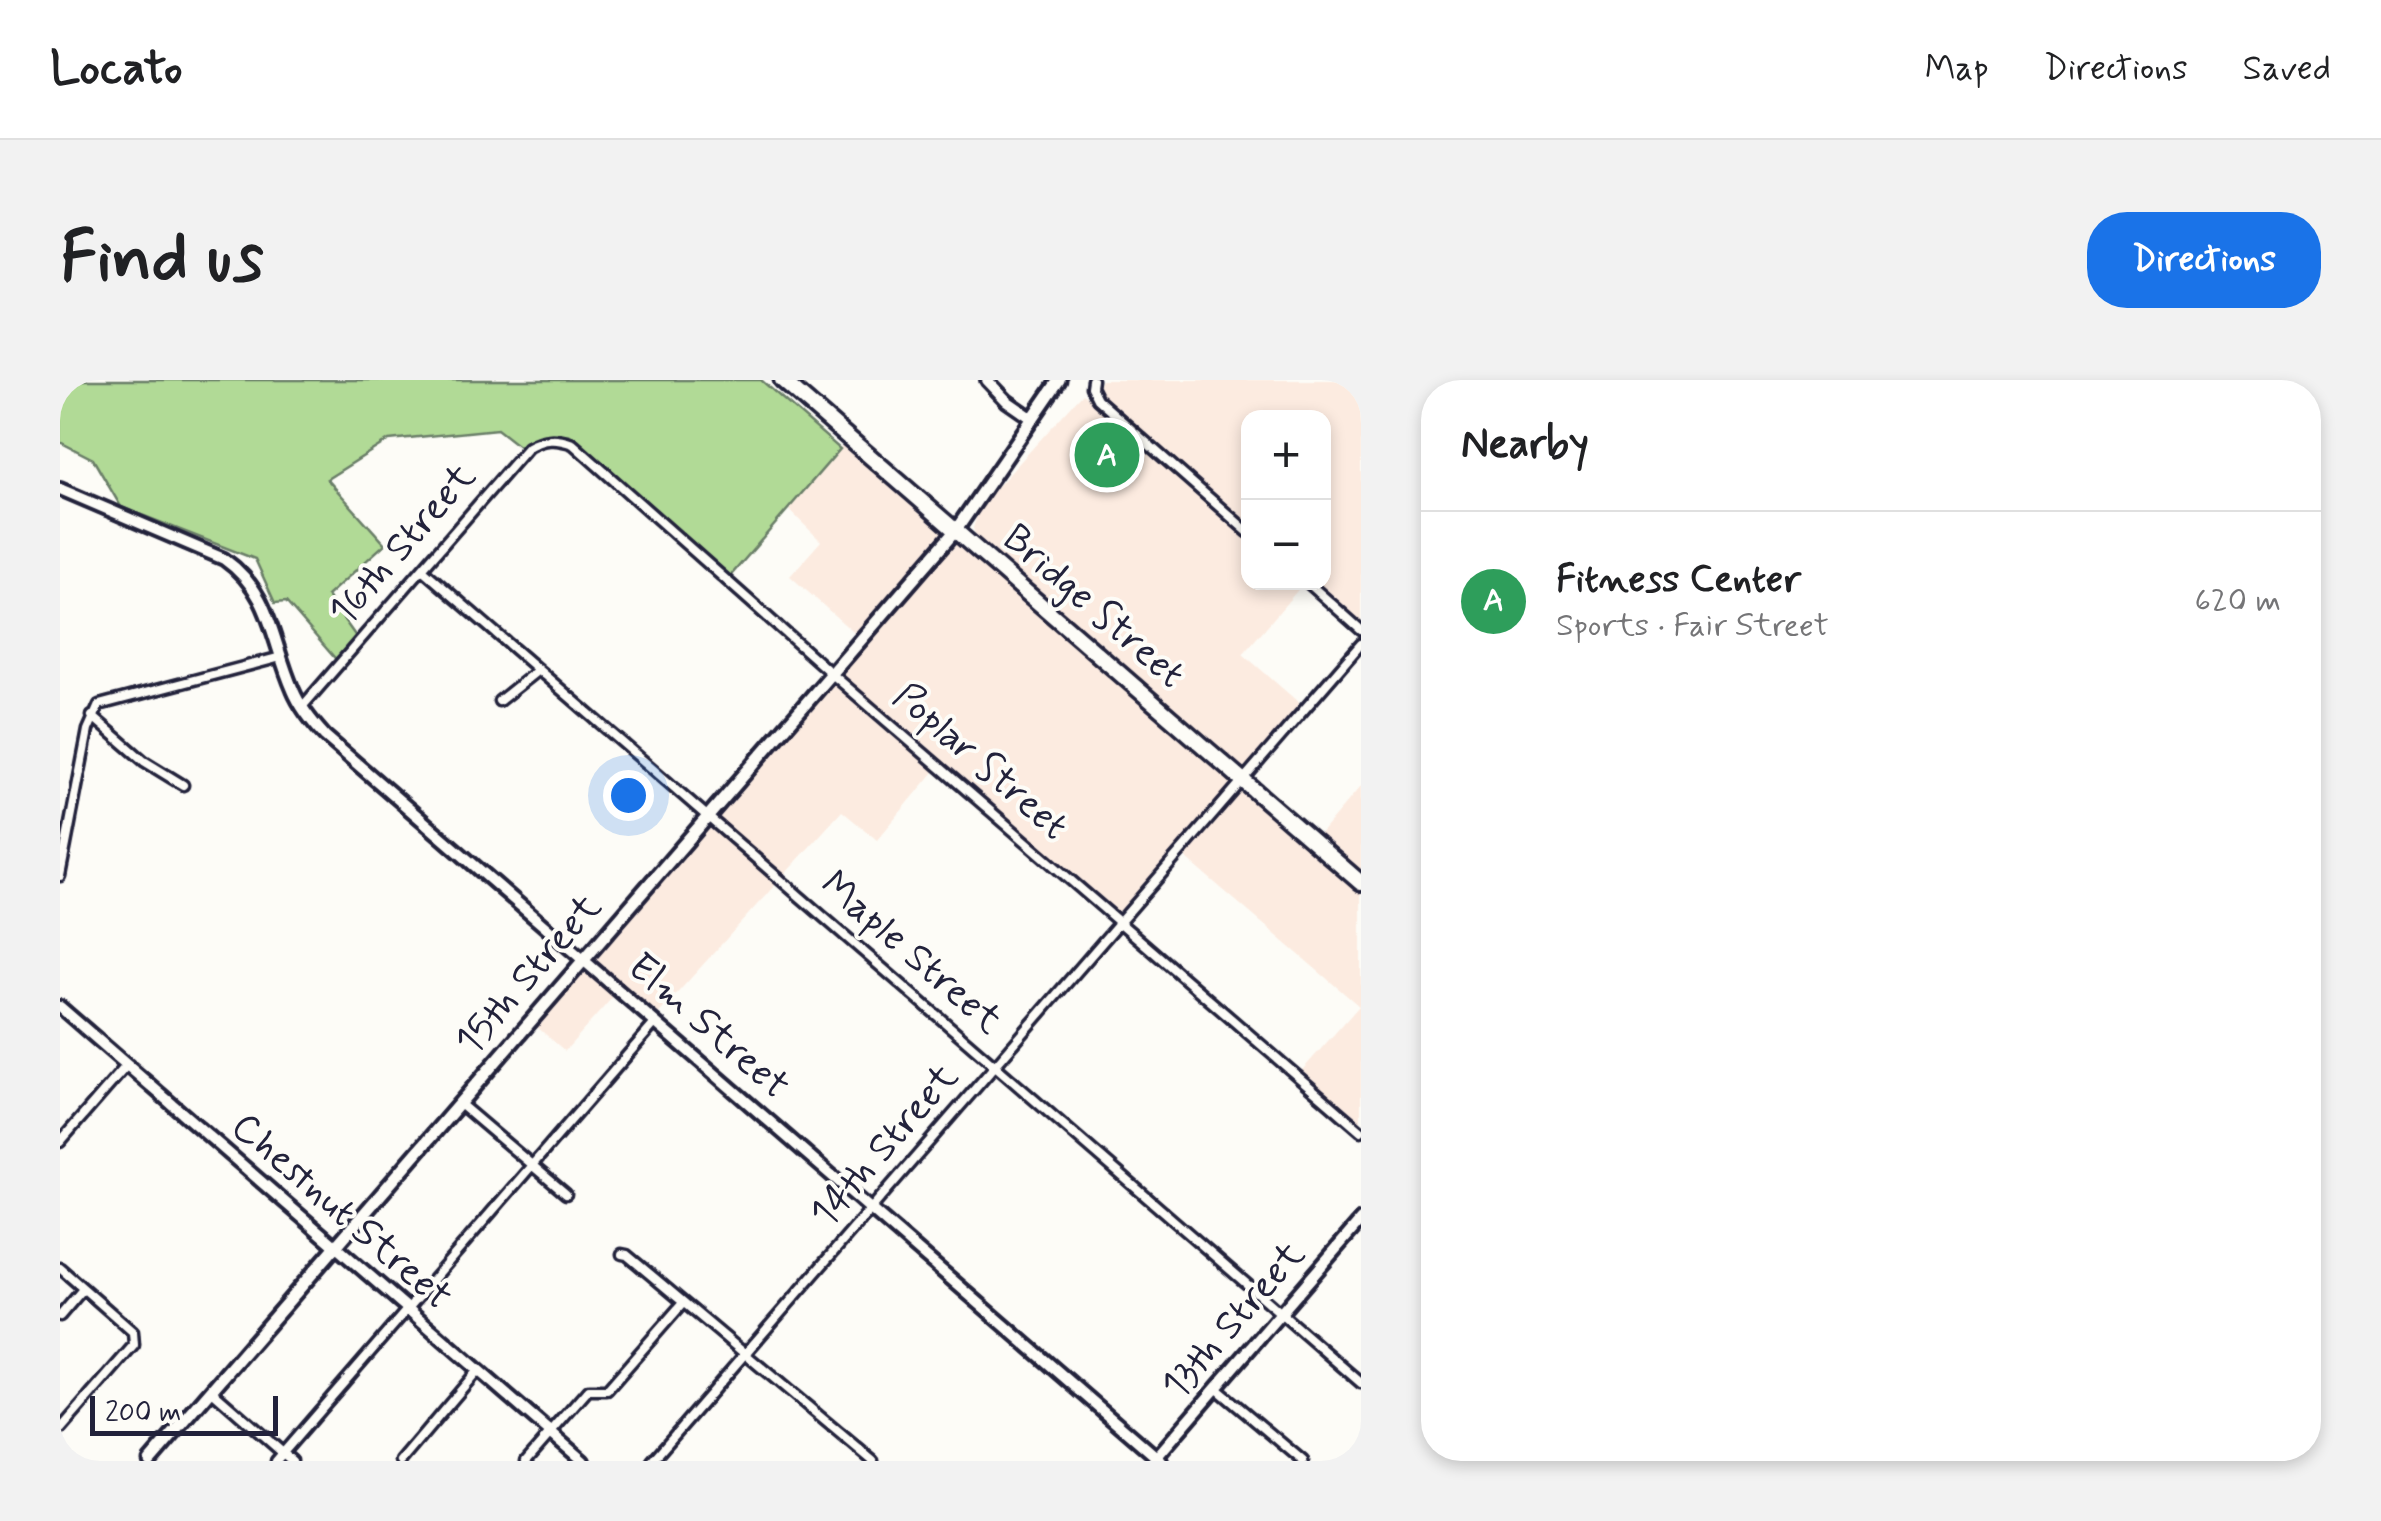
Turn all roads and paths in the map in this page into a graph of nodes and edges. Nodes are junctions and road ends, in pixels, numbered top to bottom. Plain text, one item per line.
1 (782, 380) edge
2 (987, 380) edge
3 (1059, 380) edge
4 (1091, 384) edge
5 (1033, 420) junction
6 (560, 439) joint
7 (60, 488) edge
8 (1241, 526) edge
9 (956, 530) junction
10 (422, 569) junction
11 (1316, 590) edge
12 (1361, 630) edge
13 (1361, 644) edge
14 (281, 657) junction
15 (538, 670) junction
16 (832, 674) junction
17 (499, 701) dead end
18 (302, 707) junction
19 (92, 716) junction
20 (1242, 780) junction
21 (182, 785) dead end
22 (708, 817) junction
23 (60, 876) edge
24 (1361, 884) edge
25 (1119, 922) junction
26 (584, 960) junction
27 (60, 1007) edge
28 (656, 1022) junction
29 (127, 1064) junction
30 (994, 1066) junction
31 (460, 1104) junction
32 (1361, 1131) edge
33 (60, 1142) edge
34 (532, 1165) junction
35 (566, 1194) dead end
36 (870, 1208) junction
37 (1361, 1220) edge
38 (336, 1246) junction
39 (622, 1254) dead end
40 (60, 1268) edge
41 (84, 1289) junction
42 (683, 1302) junction
43 (407, 1310) junction
44 (1281, 1313) junction
45 (60, 1316) edge
46 (746, 1353) junction
47 (478, 1370) junction
48 (1361, 1383) edge
49 (1216, 1388) junction
50 (211, 1390) junction
51 (60, 1430) edge
52 (550, 1433) junction
53 (283, 1453) junction
54 (1157, 1460) edge
55 (150, 1461) edge
56 (276, 1461) edge
57 (292, 1461) edge
58 (401, 1461) edge
59 (526, 1461) edge
60 (583, 1461) edge
61 (652, 1461) edge
62 (873, 1461) edge
63 (1303, 1461) edge

1 - 9 highway, Bridge Street
2 - 5 main road
3 - 5 main road, 15th Street
4 - 8 street
5 - 9 main road, 15th Street
6 - 10 street, 16th Street
6 - 16 street, Poplar Street
7 - 14 main road, Elm Street
9 - 16 main road, 15th Street
9 - 20 highway, Bridge Street
10 - 15 street, Maple Street
10 - 18 street, 16th Street
11 - 12 street
13 - 20 street, 14th Street
14 - 18 main road, Elm Street
14 - 19 street
15 - 17 street
15 - 22 street, Maple Street
16 - 22 main road, 15th Street
16 - 25 street, Poplar Street
18 - 26 main road, Elm Street
19 - 21 street
19 - 23 street
20 - 24 highway, Bridge Street
20 - 25 street, 14th Street
22 - 26 main road, 15th Street
22 - 30 street, Maple Street
25 - 30 street, 14th Street
25 - 32 street, Poplar Street
26 - 28 main road, Elm Street
26 - 31 main road, 15th Street
27 - 29 main road, Chestnut Street
28 - 34 street
28 - 36 main road, Elm Street
29 - 33 street
29 - 38 main road, Chestnut Street
30 - 36 street, 14th Street
30 - 44 street, Maple Street
31 - 34 street
31 - 38 main road, 15th Street
34 - 35 street
34 - 43 street
36 - 46 street, 14th Street
36 - 54 main road, Elm Street
37 - 44 main road, 13th Street
38 - 43 main road, Chestnut Street
38 - 50 main road, 15th Street
39 - 42 street
40 - 41 street
41 - 45 street
41 - 51 street
42 - 46 street
42 - 52 street
43 - 47 main road, Chestnut Street
43 - 53 street
44 - 48 street, Maple Street
44 - 49 main road, 13th Street
46 - 61 street, 14th Street
46 - 62 street
47 - 52 main road, Chestnut Street
47 - 58 street
49 - 54 main road, 13th Street
49 - 63 street
50 - 53 street
50 - 55 main road, 15th Street
52 - 59 street
52 - 60 main road, Chestnut Street
53 - 56 street
53 - 57 street

